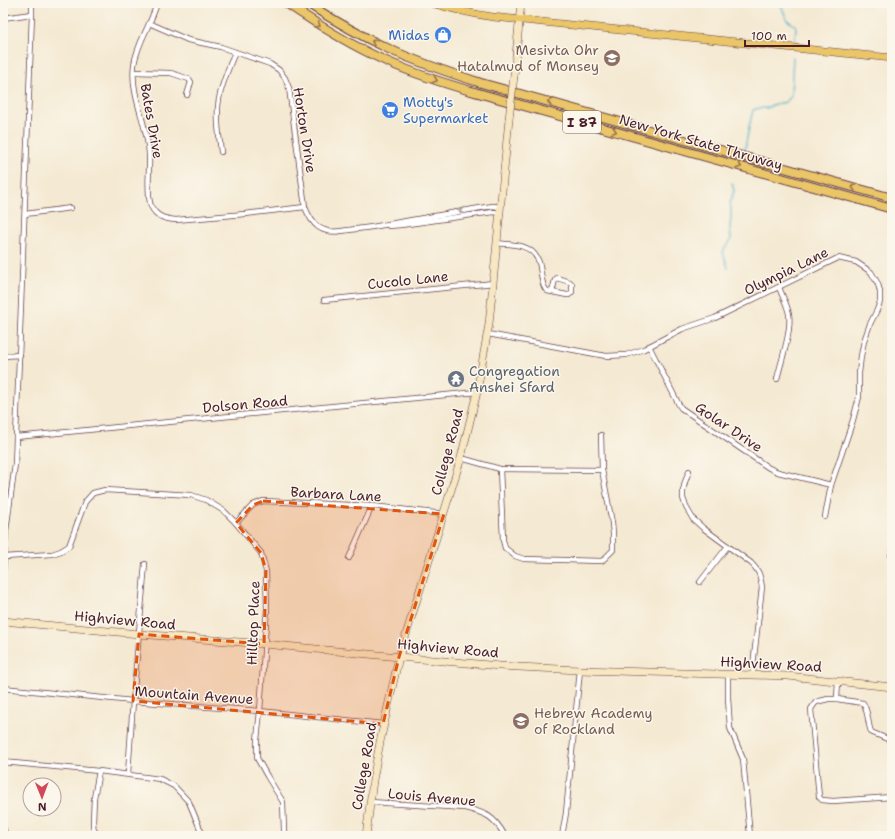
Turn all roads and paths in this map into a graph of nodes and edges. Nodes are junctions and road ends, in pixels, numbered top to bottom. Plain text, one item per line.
1 (32, 3) edge
2 (157, 3) edge
3 (286, 3) edge
4 (307, 3) edge
5 (432, 3) edge
6 (521, 3) edge
7 (32, 14) junction
8 (3, 18) edge
9 (520, 20) junction
10 (149, 23) junction
11 (235, 52) junction
12 (892, 58) edge
13 (134, 72) junction
14 (187, 95) dead end
15 (221, 152) dead end
16 (892, 198) edge
17 (305, 207) junction
18 (72, 208) dead end
19 (892, 209) edge
20 (500, 210) junction
21 (25, 214) junction
22 (497, 243) junction
23 (494, 283) junction
24 (779, 287) junction
25 (552, 292) junction
26 (324, 300) dead end
27 (488, 334) junction
28 (649, 346) junction
29 (20, 355) junction
30 (3, 356) edge
31 (777, 379) dead end
32 (477, 392) junction
33 (601, 435) dead end
34 (16, 437) junction
35 (461, 458) junction
36 (500, 468) junction
37 (602, 470) junction
38 (689, 471) dead end
39 (831, 485) junction
40 (372, 506) junction
41 (444, 514) junction
42 (825, 518) dead end
43 (236, 523) junction
44 (4, 531) edge
45 (728, 546) junction
46 (892, 552) edge
47 (892, 556) edge
48 (4, 557) junction
49 (349, 558) dead end
50 (145, 564) dead end
51 (3, 570) edge
52 (700, 582) dead end
53 (3, 621) edge
54 (139, 634) junction
55 (264, 644) junction
56 (399, 657) junction
57 (580, 670) junction
58 (728, 674) junction
59 (753, 675) junction
60 (838, 681) junction
61 (892, 687) edge
62 (3, 688) edge
63 (837, 699) junction
64 (133, 701) junction
65 (260, 711) junction
66 (383, 724) junction
67 (892, 741) edge
68 (3, 762) edge
69 (99, 771) junction
70 (128, 774) junction
71 (892, 797) edge
72 (370, 802) junction
73 (3, 827) edge
74 (94, 830) junction
75 (6, 836) edge
76 (94, 836) edge
77 (100, 836) edge
78 (204, 836) edge
79 (286, 836) edge
80 (366, 836) edge
81 (505, 836) edge
82 (562, 836) edge
83 (750, 836) edge

1 - 7 street
2 - 10 street, Bates Drive
3 -> 19 highway, New York State Thruway / I 87
16 -> 4 highway, New York State Thruway / I 87
5 - 9 main road
6 - 9 street, College Road
7 - 8 street
7 - 21 street
9 - 12 main road
9 - 20 street, College Road, bridge
10 - 11 street, Horton Drive
10 - 13 street, Bates Drive
11 - 15 street
11 - 17 street, Horton Drive
13 - 14 street
13 - 17 street, Bates Drive
17 - 20 street, Horton Drive
18 - 21 street
20 - 22 street, College Road
21 - 29 street
22 - 23 street, College Road
22 - 25 street
23 - 26 street, Cucolo Lane
23 - 27 street, College Road
24 - 28 street, Olympia Lane
24 - 31 street
24 - 39 street, Olympia Lane
25 - 25 street
27 - 28 street, Olympia Lane
27 - 32 street, College Road
28 - 39 street, Golar Drive
29 - 30 street
29 - 34 street
32 - 34 street, Dolson Road
32 - 35 street, College Road
33 - 37 street
34 - 44 street
35 - 36 street
35 - 41 street, College Road
36 - 37 street
36 - 37 street
38 - 45 street
39 - 42 street, Olympia Lane
40 - 41 street, Barbara Lane
40 - 43 street, Barbara Lane
40 - 49 street
41 - 56 street, College Road
43 - 48 street, Hilltop Place
43 - 55 street, Hilltop Place
44 - 48 street
45 - 52 street
45 - 59 street
46 - 47 street
48 - 51 street
50 - 54 street
53 - 54 street, Highview Road
54 - 55 street, Highview Road
54 - 64 street
55 - 56 street, Highview Road
55 - 65 street, Hilltop Place
56 - 57 street, Highview Road
56 - 66 street, College Road
57 - 58 street, Highview Road
57 - 82 street
58 - 59 street, Highview Road
58 - 83 street
59 - 60 street, Highview Road
60 - 61 street, Highview Road
60 - 63 street
62 - 64 street, Mountain Avenue
63 - 67 street
63 - 71 street
64 - 65 street, Mountain Avenue
64 - 70 street
65 - 66 street, Mountain Avenue
65 - 79 street, Hilltop Place
66 - 72 street, College Road
68 - 69 street
69 - 70 street
69 - 74 street
70 - 78 street
72 - 80 street, College Road
72 - 81 street, Louis Avenue
73 - 75 street
74 - 76 street
74 - 77 street

